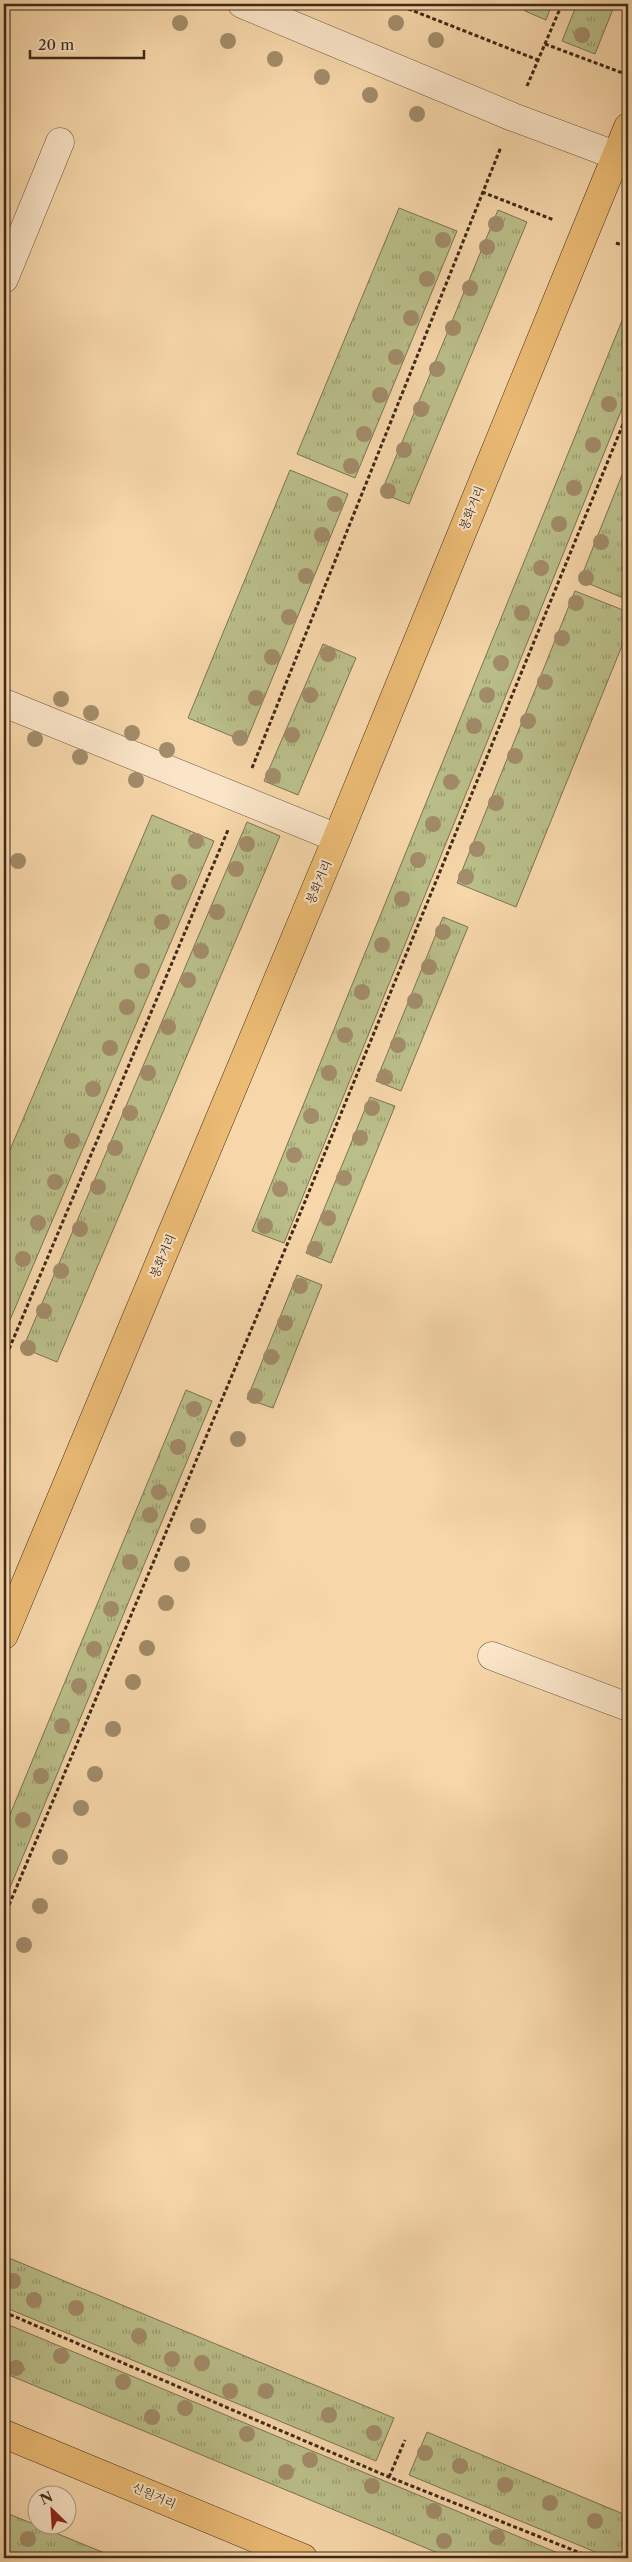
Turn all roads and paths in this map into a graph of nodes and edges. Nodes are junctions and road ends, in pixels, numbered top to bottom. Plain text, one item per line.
1 (242, 4) edge
2 (396, 4) edge
3 (562, 4) edge
4 (545, 44) junction
5 (538, 60) junction
6 (628, 75) edge
7 (514, 118) junction
8 (628, 127) edge
9 (60, 142) dead end
10 (622, 158) edge
11 (4, 279) edge
12 (628, 412) edge
13 (4, 703) edge
14 (240, 798) junction
15 (337, 838) junction
16 (4, 1361) edge
17 (4, 1636) edge
18 (492, 1656) dead end
19 (628, 1707) edge
20 (4, 1917) edge
21 (4, 2312) edge
22 (4, 2434) edge
23 (405, 2440) dead end
24 (389, 2477) junction
25 (303, 2558) edge
26 (593, 2558) edge

1 - 7 street
2 - 5 path
3 - 4 path
4 - 5 path
4 - 6 path
5 - 7 path
7 - 10 street
7 - 14 path
8 - 10 main road, 봉화거리
9 - 11 street
10 - 15 main road, 봉화거리
12 - 20 path
13 - 14 street
14 - 15 street
14 - 16 path
15 - 17 main road, 봉화거리
18 - 19 street
21 - 24 path
22 - 25 main road, 신원거리
23 - 24 path
24 - 26 path

